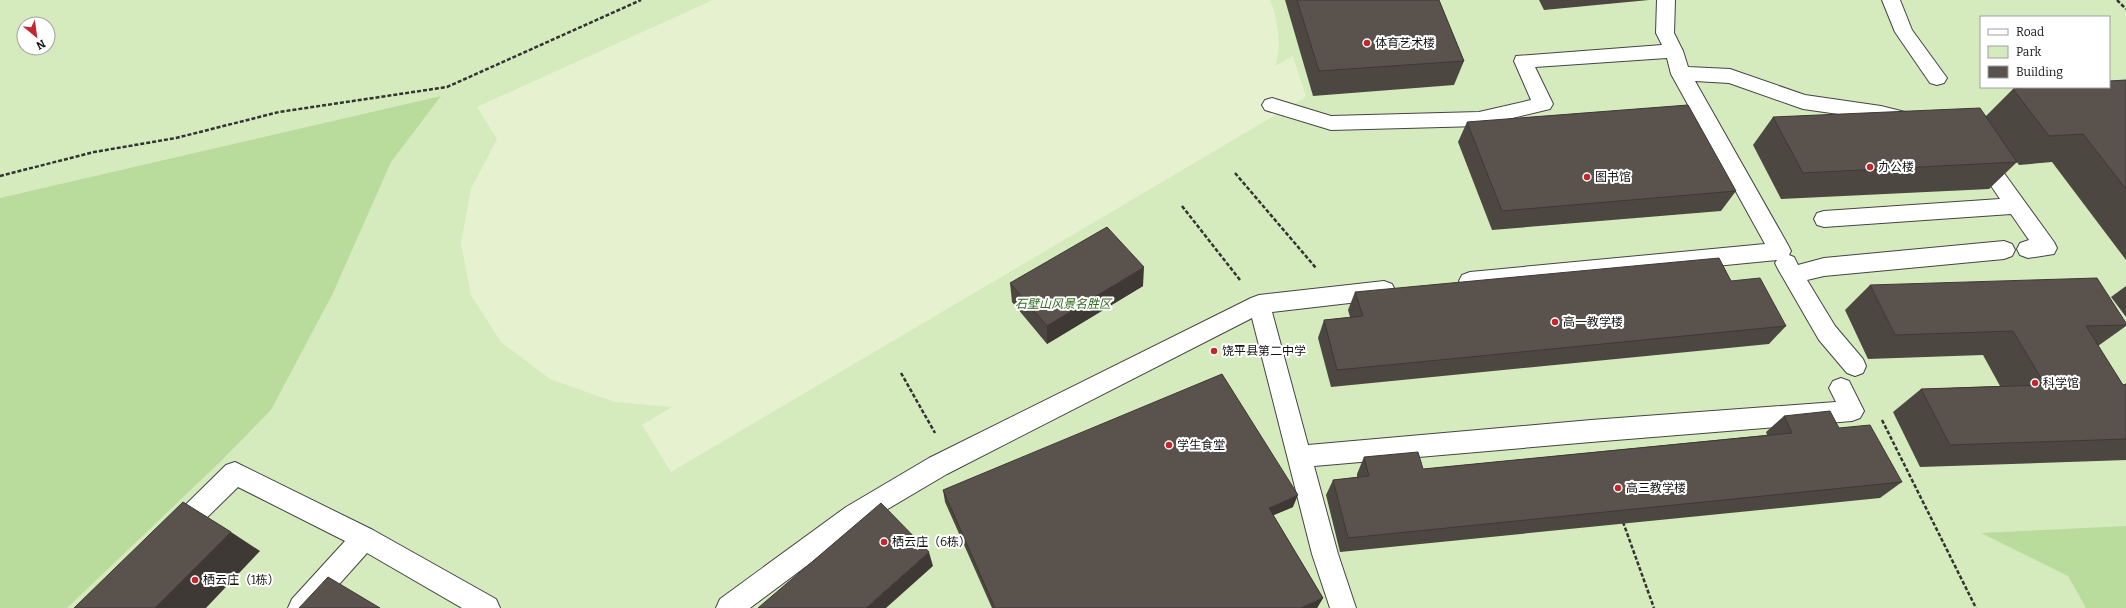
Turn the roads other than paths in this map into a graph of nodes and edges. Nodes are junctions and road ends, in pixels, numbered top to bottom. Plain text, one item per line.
1 (1666, 0) edge
2 (1891, 0) edge
3 (1674, 51) junction
4 (1681, 74) junction
5 (1937, 78) dead end
6 (1272, 105) dead end
7 (1927, 120) edge
8 (1969, 139) edge
9 (2016, 206) junction
10 (1824, 220) dead end
11 (2028, 249) dead end
12 (2004, 250) dead end
13 (1780, 251) junction
14 (1793, 275) junction
15 (1449, 283) edge
16 (1401, 288) edge
17 (1259, 304) junction
18 (1855, 366) dead end
19 (1841, 388) dead end
20 (1299, 457) junction
21 (364, 538) junction
22 (162, 546) edge
23 (301, 608) edge
24 (487, 608) edge
25 (729, 608) edge
26 (1344, 608) edge

1 - 3 lane
2 - 5 lane
3 - 4 lane
3 - 6 lane
4 - 7 lane
4 - 13 lane
8 - 9 lane
9 - 10 lane
9 - 11 lane
12 - 14 lane
13 - 14 lane
13 - 15 lane
14 - 18 lane
16 - 17 lane
17 - 20 lane
17 - 25 lane
19 - 20 lane
20 - 26 lane
21 - 22 lane
21 - 23 lane
21 - 24 lane

